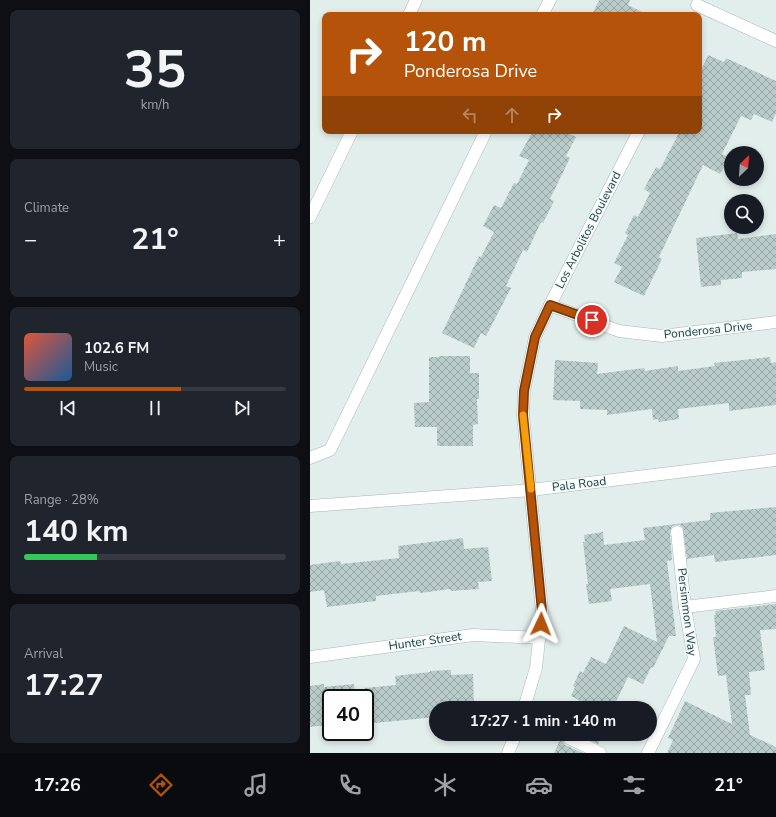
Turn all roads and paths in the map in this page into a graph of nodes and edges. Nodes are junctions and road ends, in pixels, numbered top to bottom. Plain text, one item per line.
1 (416, 0) edge
2 (550, 0) edge
3 (697, 7) edge
4 (410, 12) edge
5 (544, 12) edge
6 (776, 41) edge
7 (351, 134) edge
8 (485, 134) edge
9 (634, 134) edge
10 (310, 217) edge
11 (550, 305) junction
12 (776, 322) edge
13 (310, 458) edge
14 (776, 460) edge
15 (531, 490) junction
16 (310, 506) edge
17 (677, 532) dead end
18 (776, 596) edge
19 (686, 607) junction
20 (540, 638) junction
21 (310, 657) edge
22 (526, 701) edge
23 (513, 741) edge
24 (575, 741) edge
25 (508, 753) edge
26 (600, 753) edge
27 (648, 753) edge

1 - 4 street
2 - 5 street
3 - 6 street
7 - 10 street
8 - 13 street
9 - 11 street, Los Arbolitos Boulevard
11 - 12 street, Ponderosa Drive
11 - 15 street, Los Arbolitos Boulevard
14 - 15 street, Pala Road
15 - 16 street, Pala Road
15 - 20 street, Los Arbolitos Boulevard
17 - 19 street, Persimmon Way
18 - 19 street
19 - 27 street, Persimmon Way
20 - 21 street, Hunter Street
20 - 22 street, Los Arbolitos Boulevard
23 - 25 street
24 - 26 street

